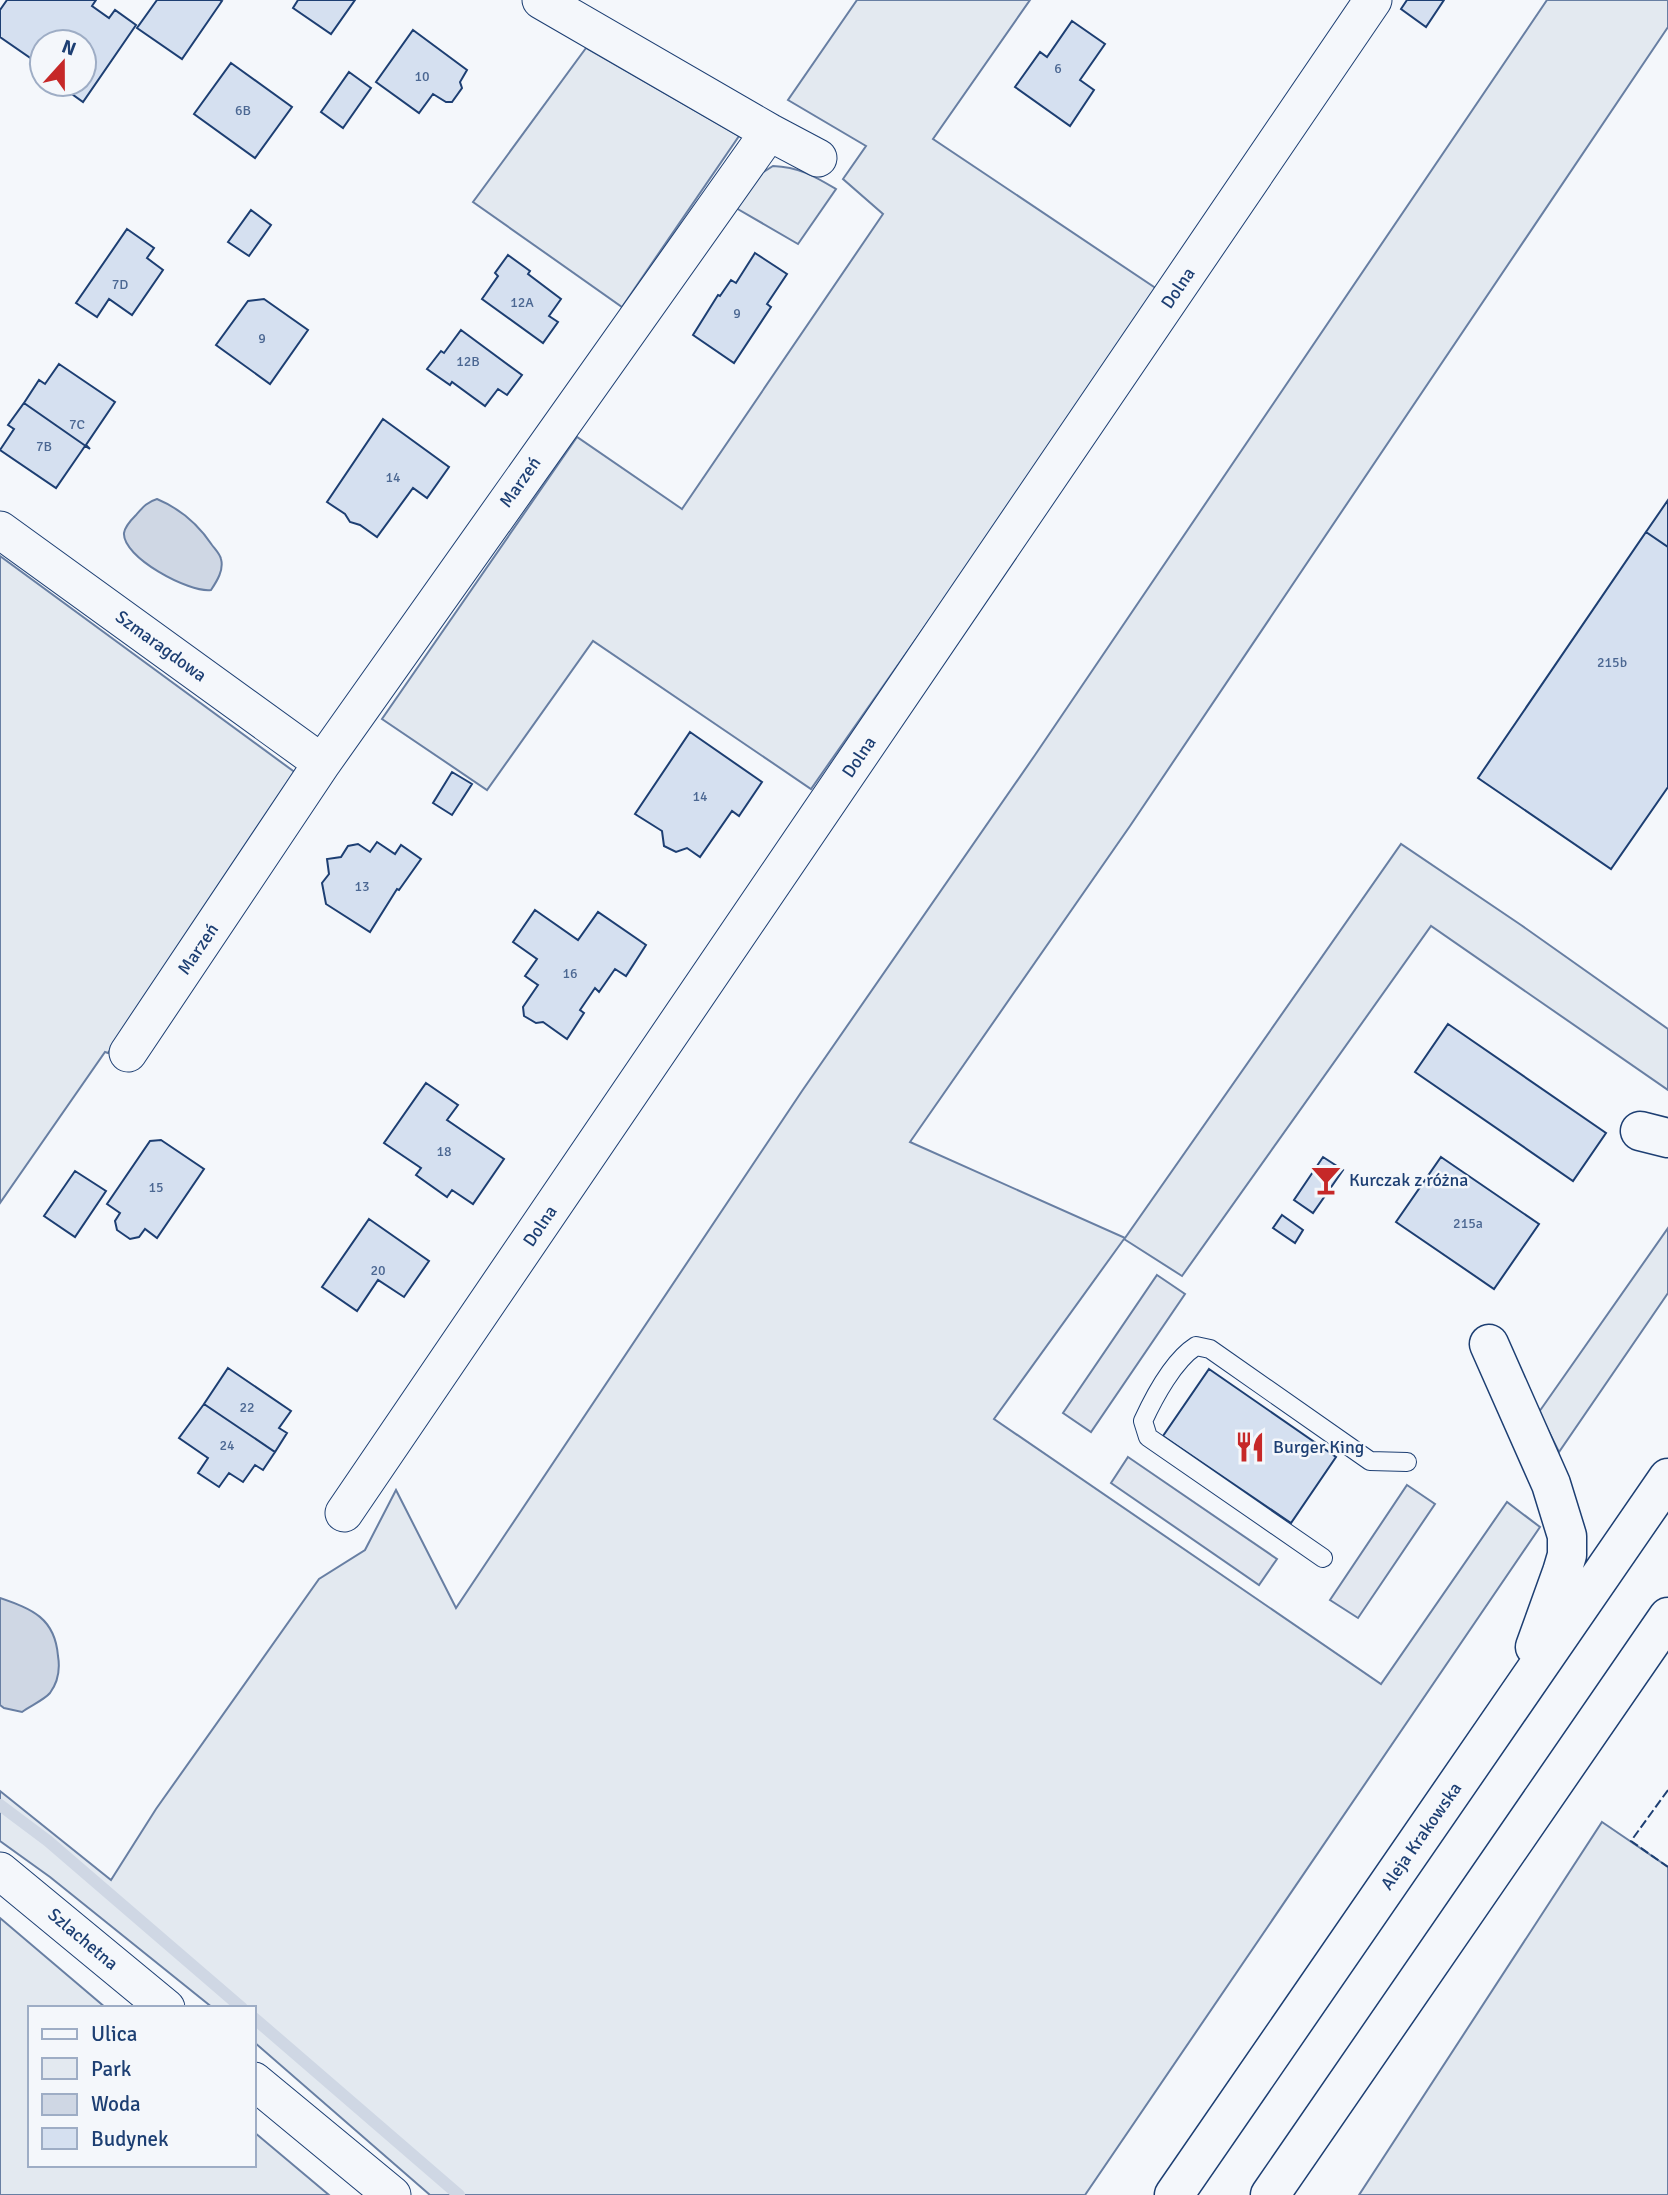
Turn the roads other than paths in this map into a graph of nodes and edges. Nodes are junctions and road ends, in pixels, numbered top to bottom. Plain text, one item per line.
1 (541, 0) edge
2 (1373, 0) edge
3 (768, 132) junction
4 (818, 158) dead end
5 (0, 530) edge
6 (322, 763) junction
7 (128, 1053) dead end
8 (1489, 1344) dead end
9 (1407, 1462) dead end
10 (1668, 1478) edge
11 (344, 1513) dead end
12 (1323, 1558) dead end
13 (1668, 1618) edge
14 (1516, 1698) junction
15 (0, 1871) edge
16 (164, 2006) edge
17 (256, 2083) edge
18 (392, 2195) edge
19 (1174, 2195) edge
20 (1270, 2195) edge

1 - 3 street
2 - 11 street, Dolna
3 - 4 street
3 - 6 street, Marzeń
5 - 6 street, Szmaragdowa
6 - 7 street, Marzeń
8 - 14 main road
9 - 12 lane
10 - 14 main road, Aleja Krakowska
13 - 20 main road
14 - 19 main road, Aleja Krakowska
15 - 16 street, Szlachetna
17 - 18 street

